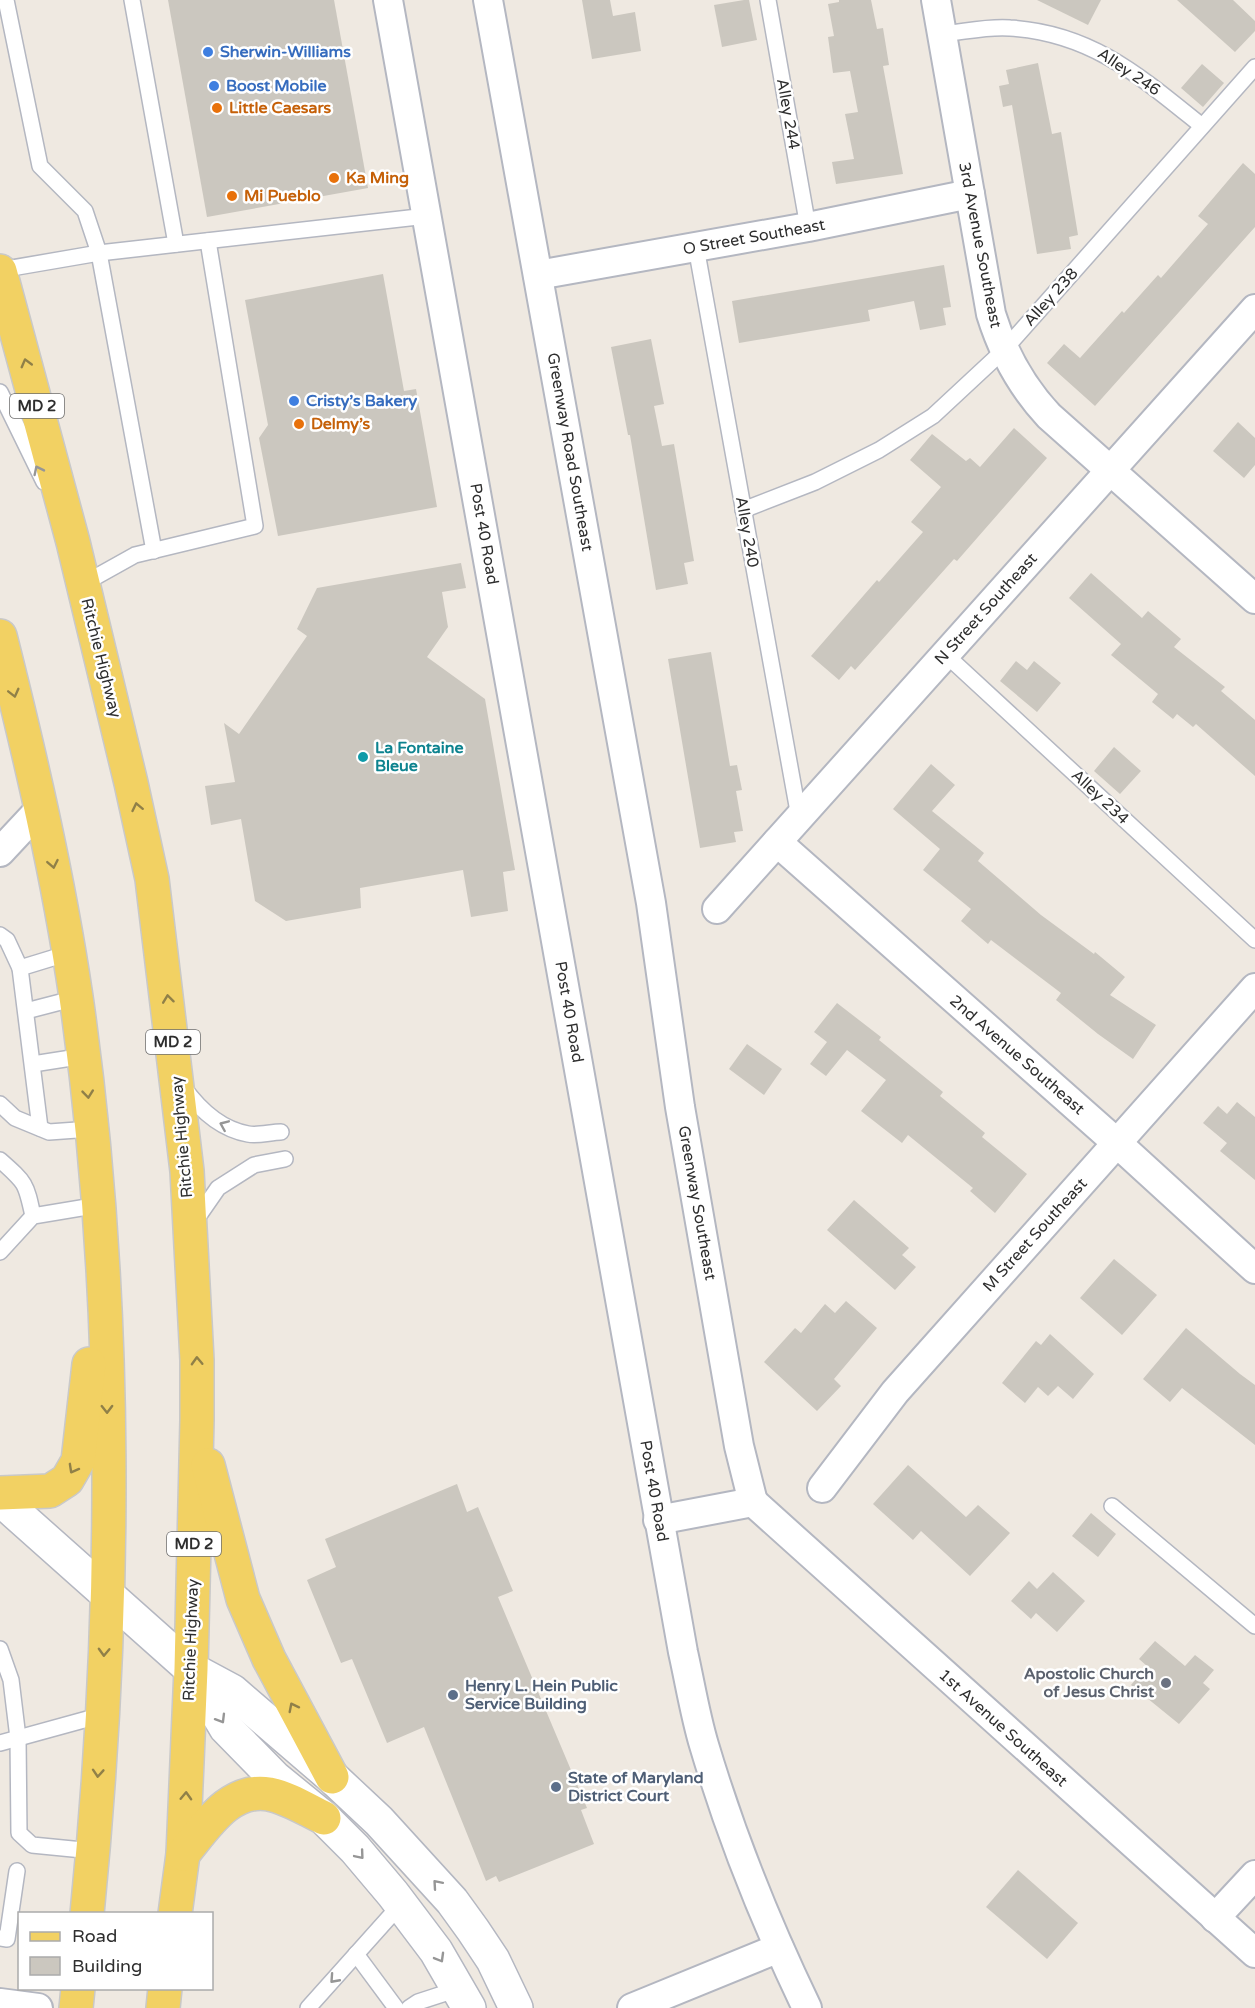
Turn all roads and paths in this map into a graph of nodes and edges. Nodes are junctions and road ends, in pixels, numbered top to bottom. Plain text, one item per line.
1 (6, 0) edge
2 (132, 0) edge
3 (388, 0) edge
4 (488, 0) edge
5 (768, 0) edge
6 (936, 0) edge
7 (942, 34) junction
8 (1255, 67) edge
9 (1202, 126) junction
10 (970, 194) junction
11 (427, 216) junction
12 (808, 228) junction
13 (208, 241) junction
14 (177, 244) junction
15 (696, 247) junction
16 (99, 253) junction
17 (0, 271) edge
18 (538, 275) junction
19 (1255, 309) edge
20 (1004, 350) junction
21 (0, 392) edge
22 (1111, 470) junction
23 (743, 510) junction
24 (73, 542) junction
25 (154, 551) junction
26 (83, 584) junction
27 (1255, 599) edge
28 (0, 636) edge
29 (945, 654) junction
30 (42, 807) junction
31 (800, 817) junction
32 (777, 843) junction
33 (0, 852) edge
34 (651, 903) joint
35 (717, 909) dead end
36 (0, 935) edge
37 (1255, 940) edge
38 (69, 953) junction
39 (20, 968) junction
40 (1255, 988) edge
41 (76, 998) junction
42 (26, 1011) junction
43 (84, 1056) junction
44 (33, 1064) junction
45 (177, 1079) junction
46 (0, 1104) edge
47 (40, 1128) junction
48 (92, 1129) junction
49 (281, 1132) dead end
50 (1117, 1143) junction
51 (285, 1159) dead end
52 (0, 1160) edge
53 (99, 1205) junction
54 (33, 1216) junction
55 (190, 1229) junction
56 (102, 1246) junction
57 (0, 1252) edge
58 (1255, 1269) edge
59 (198, 1420) junction
60 (822, 1488) dead end
61 (0, 1493) edge
62 (0, 1499) edge
63 (753, 1502) junction
64 (1112, 1506) dead end
65 (658, 1520) junction
66 (106, 1594) junction
67 (1255, 1626) edge
68 (0, 1649) edge
69 (191, 1669) junction
70 (102, 1715) junction
71 (18, 1738) junction
72 (0, 1743) edge
73 (332, 1777) junction
74 (324, 1818) junction
75 (93, 1851) junction
76 (183, 1854) junction
77 (17, 1871) dead end
78 (1255, 1875) edge
79 (401, 1904) junction
80 (87, 1912) edge
81 (175, 1912) edge
82 (1215, 1918) junction
83 (0, 1938) edge
84 (779, 1948) junction
85 (1255, 1953) edge
86 (356, 1954) junction
87 (78, 1990) edge
88 (165, 1990) edge
89 (463, 1999) edge
90 (0, 2003) edge
91 (38, 2008) edge
92 (76, 2008) edge
93 (163, 2008) edge
94 (308, 2008) edge
95 (396, 2008) edge
96 (409, 2008) edge
97 (516, 2008) edge
98 (632, 2008) edge
99 (807, 2008) edge

1 - 16 lane
2 - 14 lane
3 - 11 street, Post 40 Road
4 - 18 street, Greenway Road Southeast
5 - 12 lane, Alley 244
6 - 7 street, 3rd Avenue Southeast
7 - 9 lane, Alley 246
7 - 10 street, 3rd Avenue Southeast
8 - 9 lane, Alley 238
9 - 20 lane, Alley 238
10 - 12 street, O Street Southeast
10 - 20 street, 3rd Avenue Southeast
11 - 13 lane
11 - 65 street, Post 40 Road
12 - 15 street, O Street Southeast
13 - 14 lane
13 - 25 lane
14 - 16 lane
15 - 18 street, O Street Southeast
15 - 23 lane, Alley 240
16 - 17 lane
16 - 25 lane
24 -> 17 main road, Ritchie Highway / MD 2
18 - 34 street, Greenway Road Southeast
19 - 22 street, N Street Southeast
20 - 22 street, 3rd Avenue Southeast
20 - 23 lane, Alley 238
24 -> 21 lane
22 - 27 street, 3rd Avenue Southeast
22 - 29 street, N Street Southeast
23 - 31 lane, Alley 240
24 - 26 main road, Ritchie Highway / MD 2
25 - 26 lane
45 -> 26 main road, Ritchie Highway / MD 2
28 -> 30 main road
29 - 31 street, N Street Southeast
29 - 37 lane, Alley 234
30 - 33 street
30 -> 38 main road
31 - 32 street, N Street Southeast
32 - 35 street, N Street Southeast
32 - 50 street, 2nd Avenue Southeast
34 - 63 street, Greenway Southeast
36 - 39 lane
38 - 39 lane
38 - 41 main road
39 - 42 lane
40 - 50 street, M Street Southeast
41 - 42 lane
41 - 43 main road
42 - 44 lane
43 - 44 lane
43 -> 48 main road
44 - 47 lane
49 -> 45 lane
45 - 55 main road, Ritchie Highway / MD 2
46 - 47 lane
47 - 48 lane
48 - 53 main road
50 - 58 street, 2nd Avenue Southeast
50 - 60 street, M Street Southeast
51 - 55 lane
52 - 54 lane
53 - 54 lane
53 - 56 main road
54 - 57 lane
59 -> 55 main road, Ritchie Highway / MD 2
56 -> 61 main road
56 -> 66 main road
59 - 69 main road, Ritchie Highway / MD 2
73 -> 59 main road
62 - 66 main road
63 - 65 street
63 - 82 street, 1st Avenue Southeast
64 - 67 lane
65 - 84 street, Post 40 Road
66 - 69 main road
66 -> 70 main road
68 - 71 lane
69 - 73 main road
69 -> 74 main road
76 -> 69 main road, Ritchie Highway / MD 2
70 - 71 lane
70 -> 75 main road
71 - 72 lane
71 - 75 lane
97 -> 73 main road
74 - 76 main road
74 -> 79 main road
75 - 80 main road
76 - 81 main road, Ritchie Highway / MD 2
77 - 83 lane
78 - 82 street
79 - 86 lane
79 -> 89 main road
82 - 85 street, 1st Avenue Southeast
84 - 98 street
84 - 99 street, Post 40 Road
86 -> 94 lane
86 - 95 lane
87 - 92 main road
88 - 93 main road
89 - 96 lane
90 - 91 street

